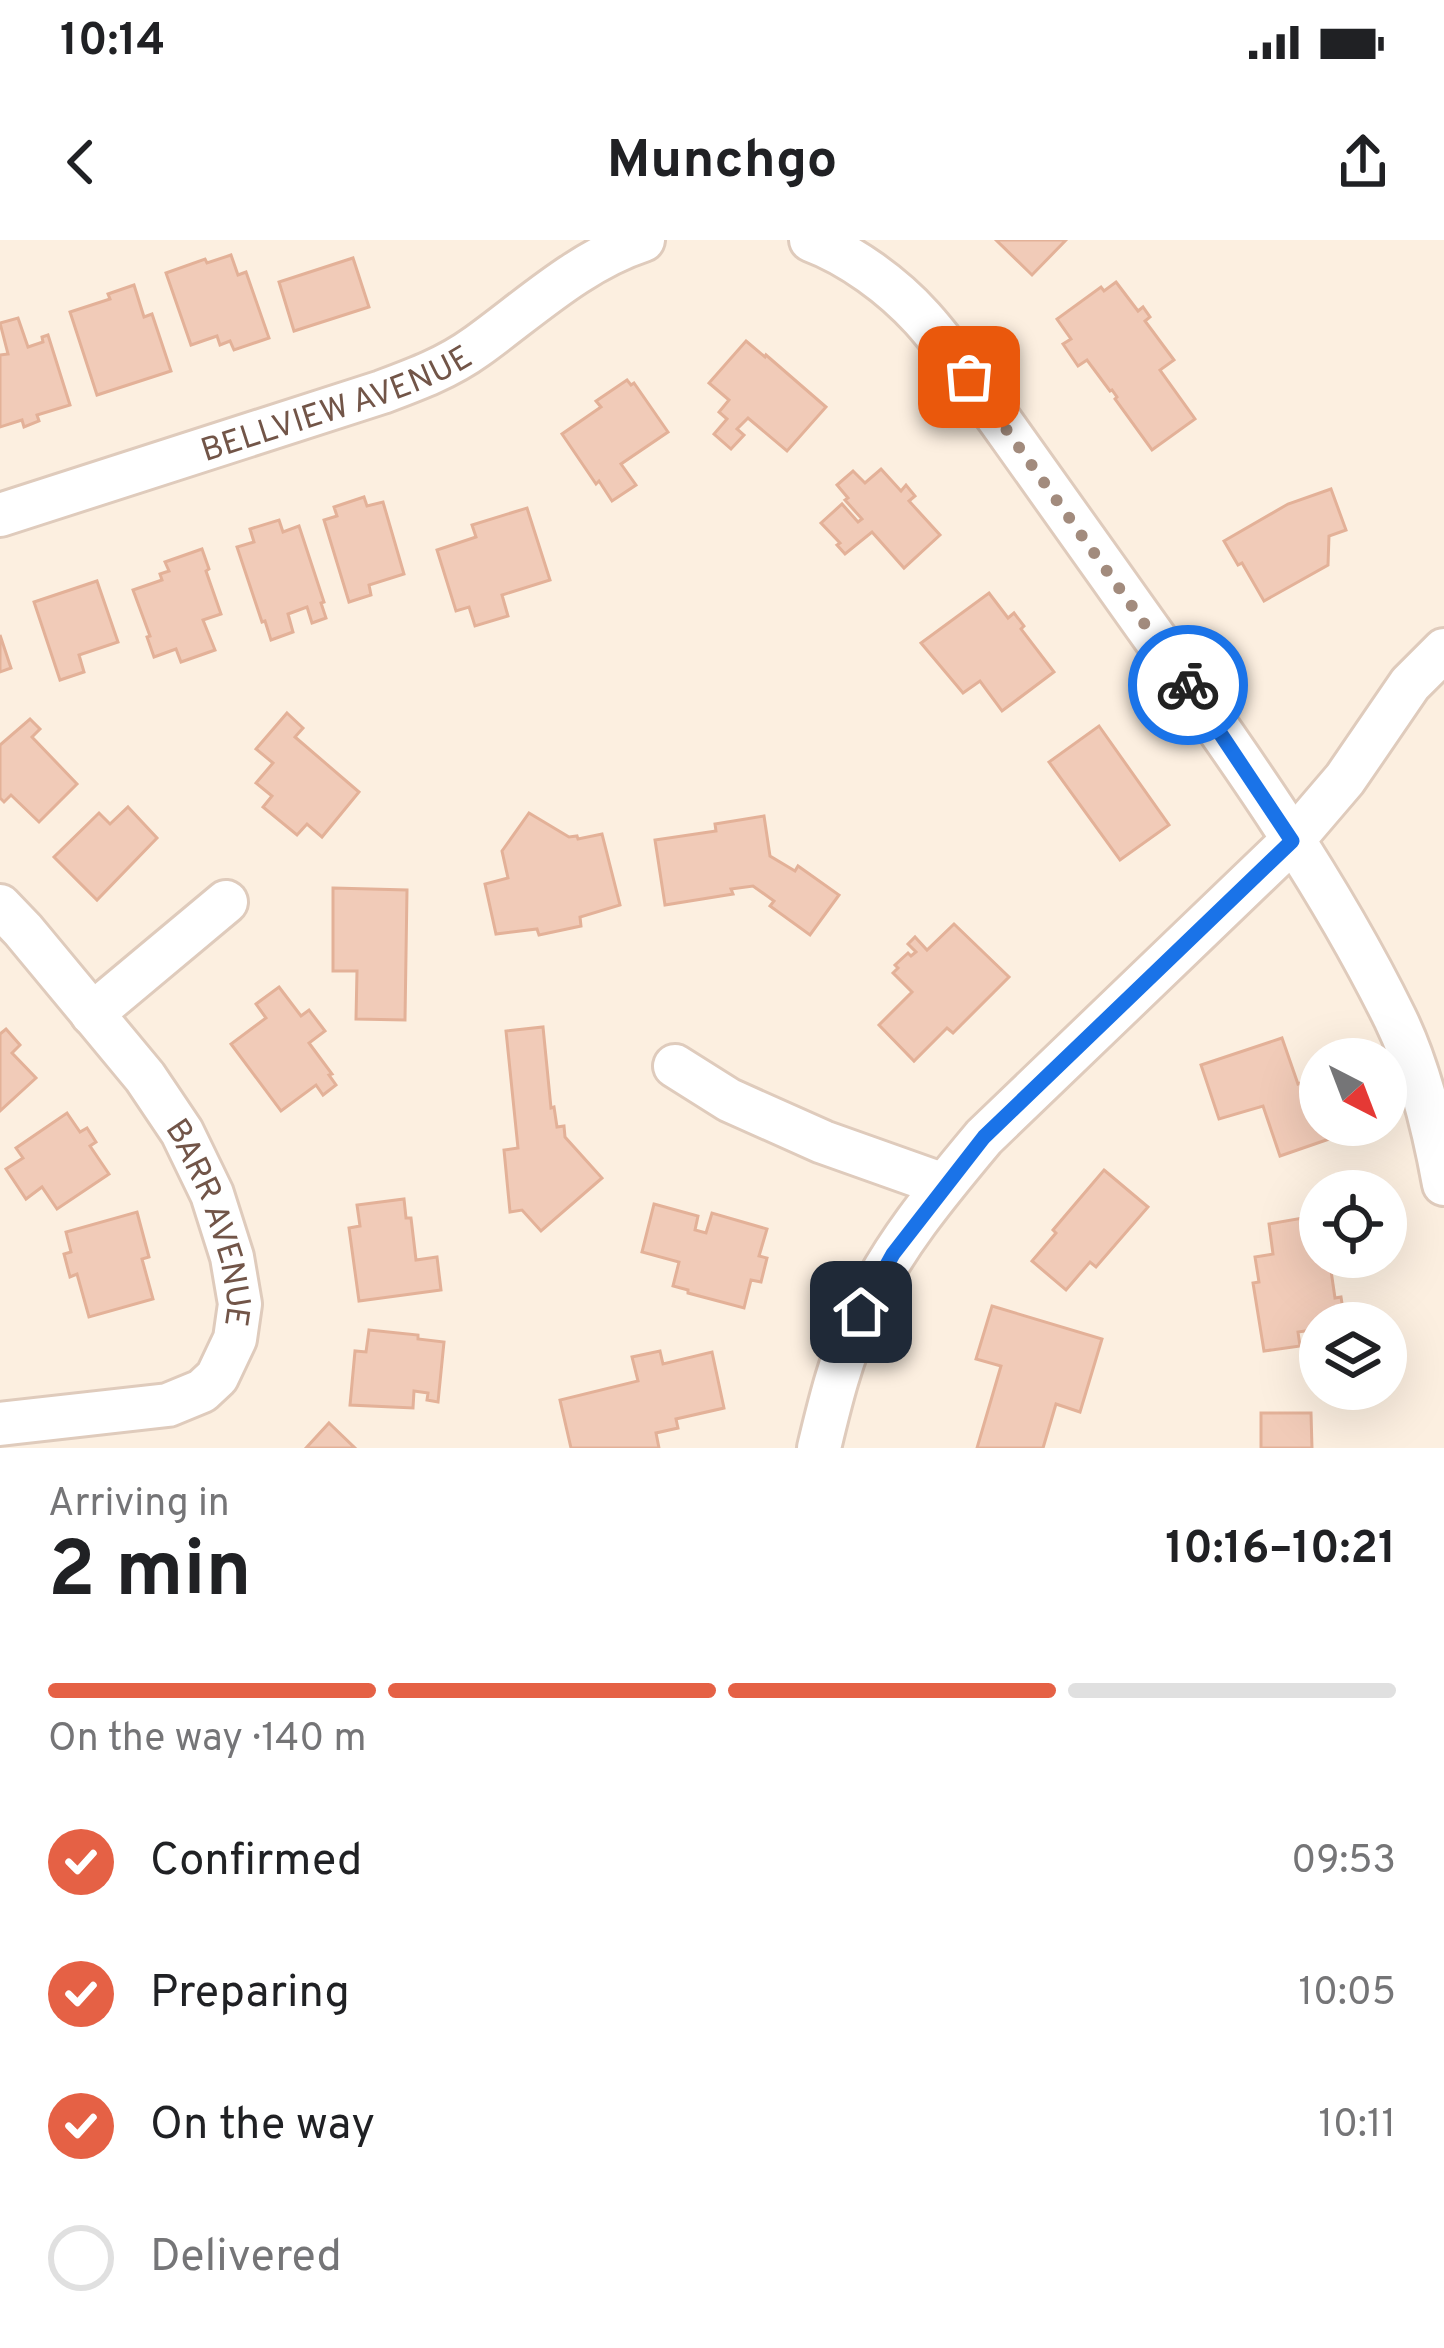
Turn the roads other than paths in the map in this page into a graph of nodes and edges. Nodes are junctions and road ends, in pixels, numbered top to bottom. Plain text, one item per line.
1 (643, 240) edge
2 (811, 240) edge
3 (0, 515) edge
4 (1444, 650) edge
5 (1292, 841) junction
6 (226, 902) dead end
7 (0, 906) edge
8 (92, 1014) junction
9 (675, 1066) dead end
10 (1444, 1184) edge
11 (944, 1185) junction
12 (0, 1424) edge
13 (819, 1448) edge

1 - 3 street, BELLVIEW AVENUE
2 - 5 street
4 - 5 street
5 - 10 street
5 - 11 street
6 - 8 street
7 - 8 street, BARR AVENUE
8 - 12 street, BARR AVENUE
9 - 11 street
11 - 13 street

